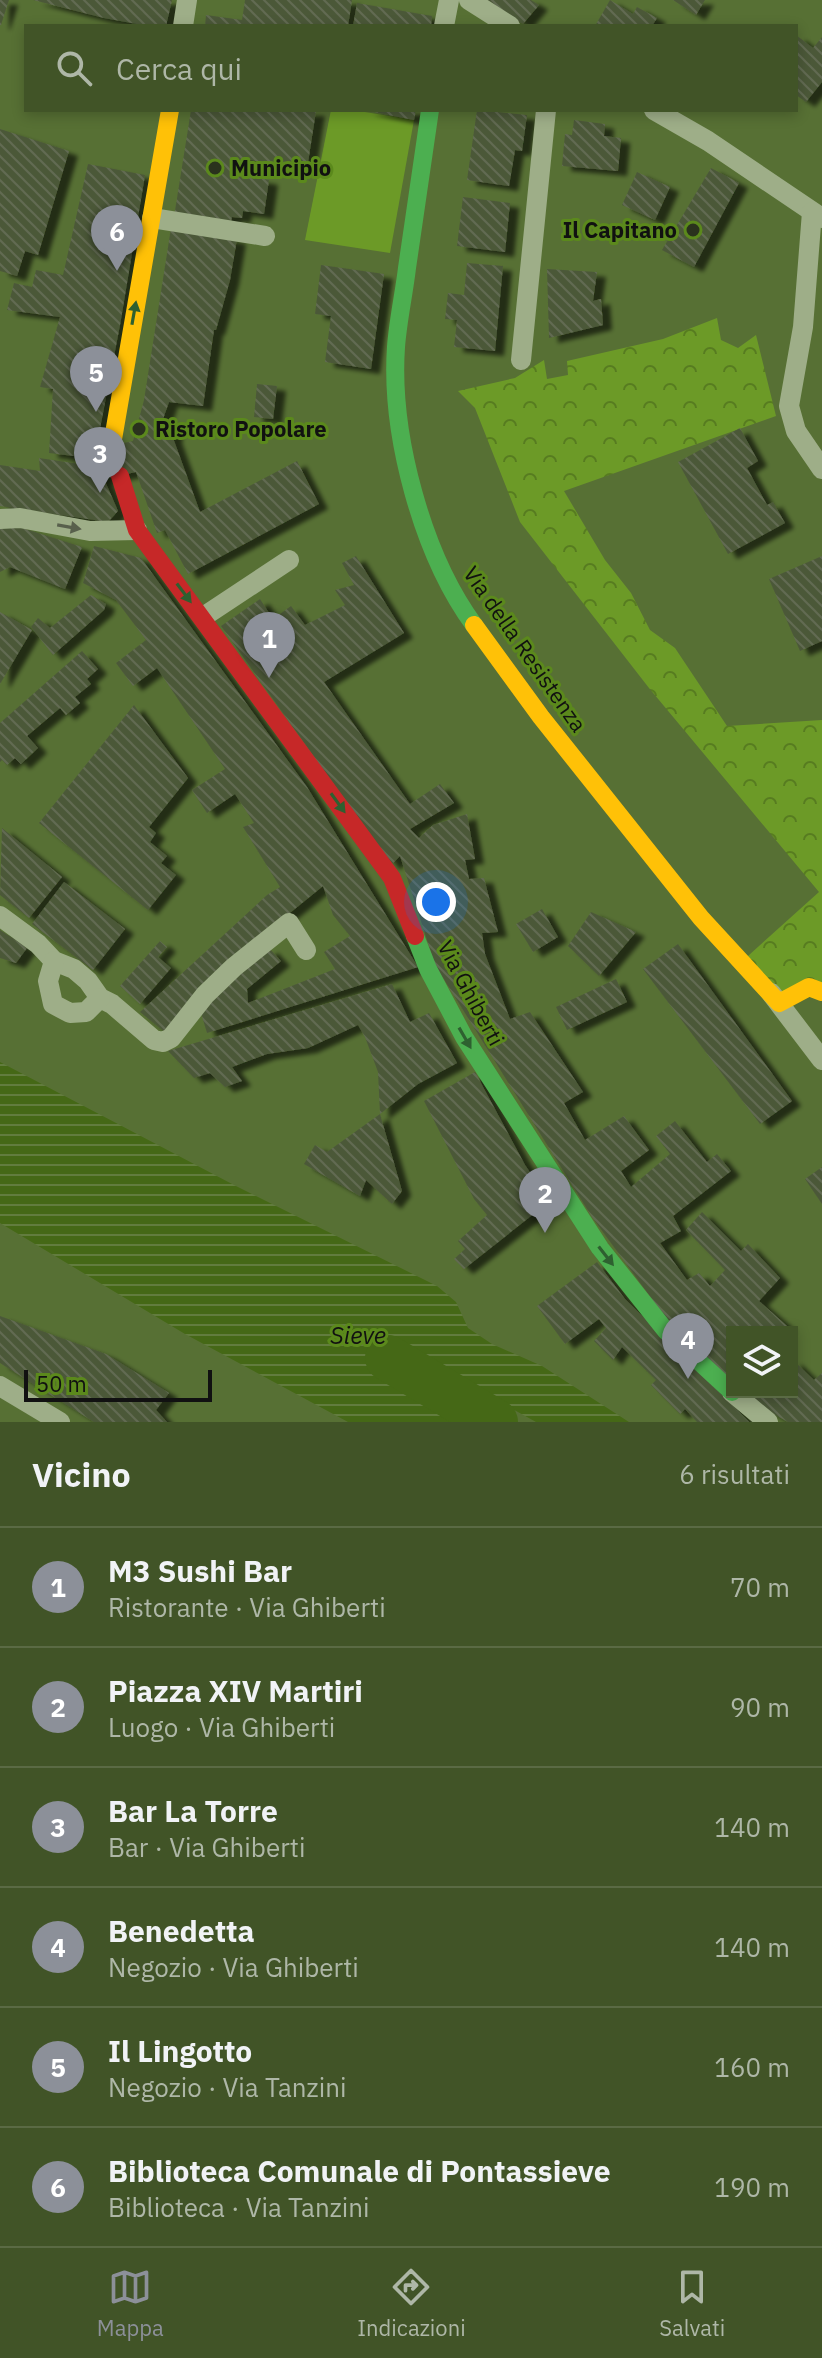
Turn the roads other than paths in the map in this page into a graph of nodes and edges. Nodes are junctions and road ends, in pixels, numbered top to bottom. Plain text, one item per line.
1 (187, 0) edge
2 (449, 0) edge
3 (469, 0) edge
4 (183, 24) edge
5 (444, 24) edge
6 (507, 24) edge
7 (170, 112) edge
8 (430, 112) edge
9 (546, 112) edge
10 (657, 112) edge
11 (817, 215) edge
12 (152, 218) junction
13 (265, 236) dead end
14 (521, 360) dead end
15 (112, 445) dead end
16 (822, 469) edge
17 (120, 476) dead end
18 (1, 518) edge
19 (137, 530) junction
20 (289, 560) dead end
21 (203, 617) junction
22 (0, 916) edge
23 (306, 950) dead end
24 (54, 961) junction
25 (822, 992) edge
26 (770, 993) junction
27 (100, 998) junction
28 (822, 1060) edge
29 (0, 1386) edge
30 (726, 1386) edge
31 (739, 1398) edge
32 (60, 1422) edge
33 (768, 1422) edge

1 - 4 street
2 - 5 street
3 - 6 street
7 - 12 street
8 - 26 street, Via della Resistenza
9 - 14 street
10 - 11 street
11 - 16 street
12 - 13 street
15 -> 12 street
17 - 19 street, Via Ghiberti
18 -> 19 street
19 -> 21 street, Via Ghiberti
20 - 21 street
21 -> 30 street, Via Ghiberti
22 - 24 street
23 - 27 street
24 - 27 street
24 - 27 street
25 - 26 street
26 - 28 street
29 - 32 street
31 - 33 street, Via Ghiberti

